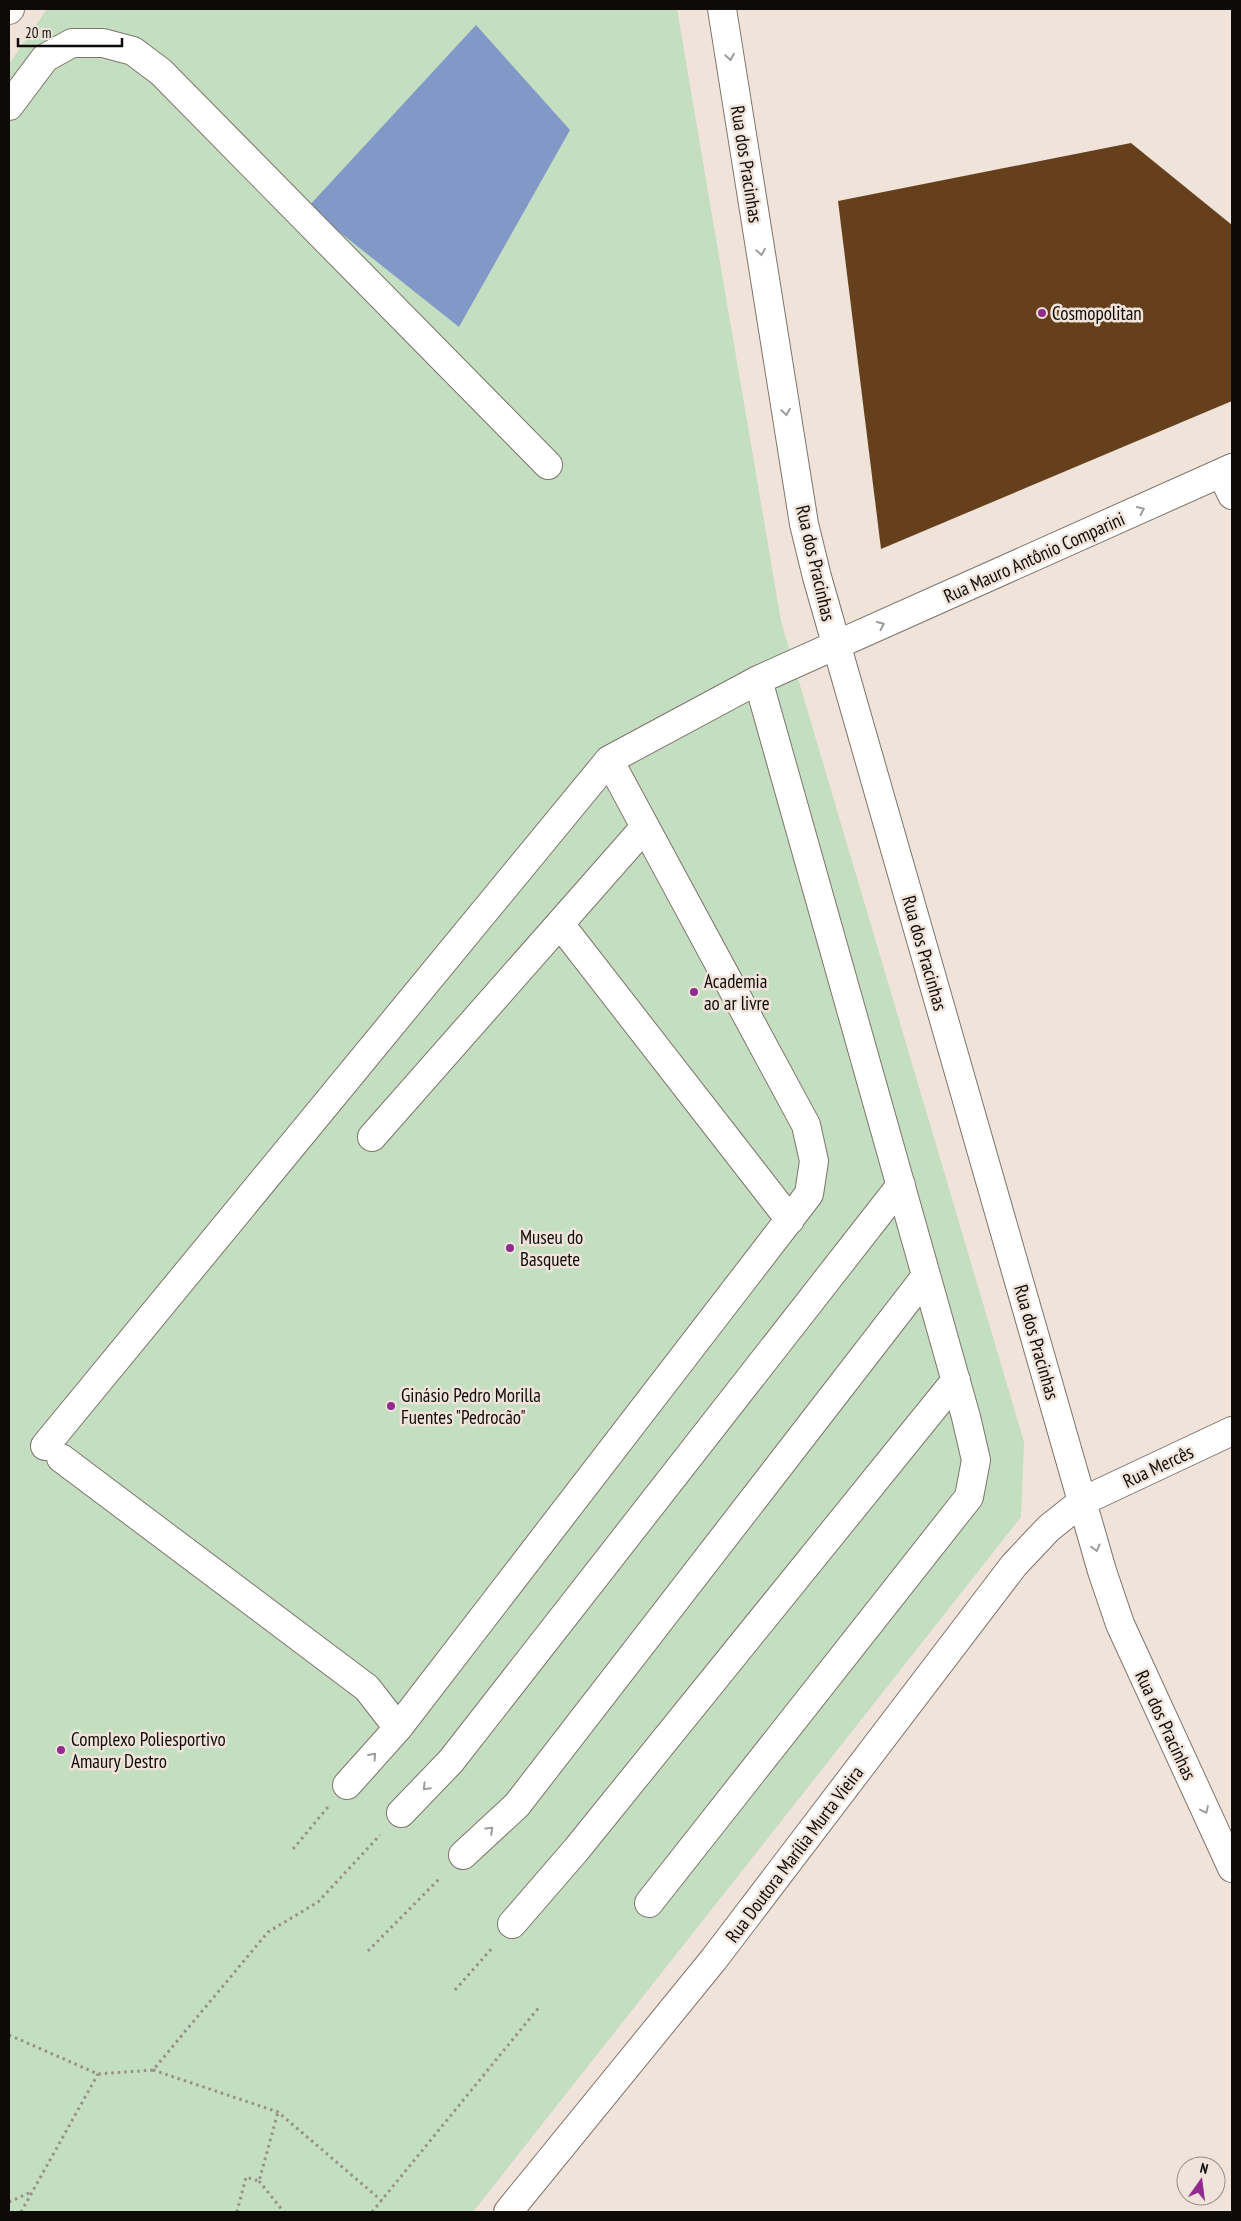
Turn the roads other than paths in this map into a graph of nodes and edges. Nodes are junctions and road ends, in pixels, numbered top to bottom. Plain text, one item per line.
1 (722, 9) edge
2 (9, 106) edge
3 (548, 466) dead end
4 (1229, 479) edge
5 (836, 645) junction
6 (758, 680) junction
7 (609, 760) junction
8 (645, 827) junction
9 (560, 924) junction
10 (372, 1137) dead end
11 (901, 1185) junction
12 (790, 1220) junction
13 (926, 1276) junction
14 (956, 1380) junction
15 (1232, 1431) edge
16 (1083, 1501) junction
17 (398, 1728) junction
18 (348, 1785) road end
19 (401, 1813) road end
20 (463, 1855) road end
21 (1232, 1868) edge
22 (649, 1903) dead end
23 (512, 1924) road end
24 (508, 2212) edge

1 -> 5 street, Rua dos Pracinhas
2 - 3 street
5 -> 4 street, Rua Mauro Antônio Comparini
5 - 6 street, Rua Mauro Antônio Comparini
5 - 16 street, Rua dos Pracinhas
6 - 7 street, Rua Mauro Antônio Comparini
6 - 11 street
7 - 8 street
7 - 17 street
8 - 9 street
8 - 12 street
9 - 10 street
9 - 12 street
11 - 13 street
11 -> 19 street
12 - 17 street
13 - 14 street
20 -> 13 street
14 - 22 street
14 - 23 street
15 - 16 street, Rua Mercês
16 -> 21 street, Rua dos Pracinhas
16 - 24 street, Rua Doutora Marília Murta Vieira
18 -> 17 street

